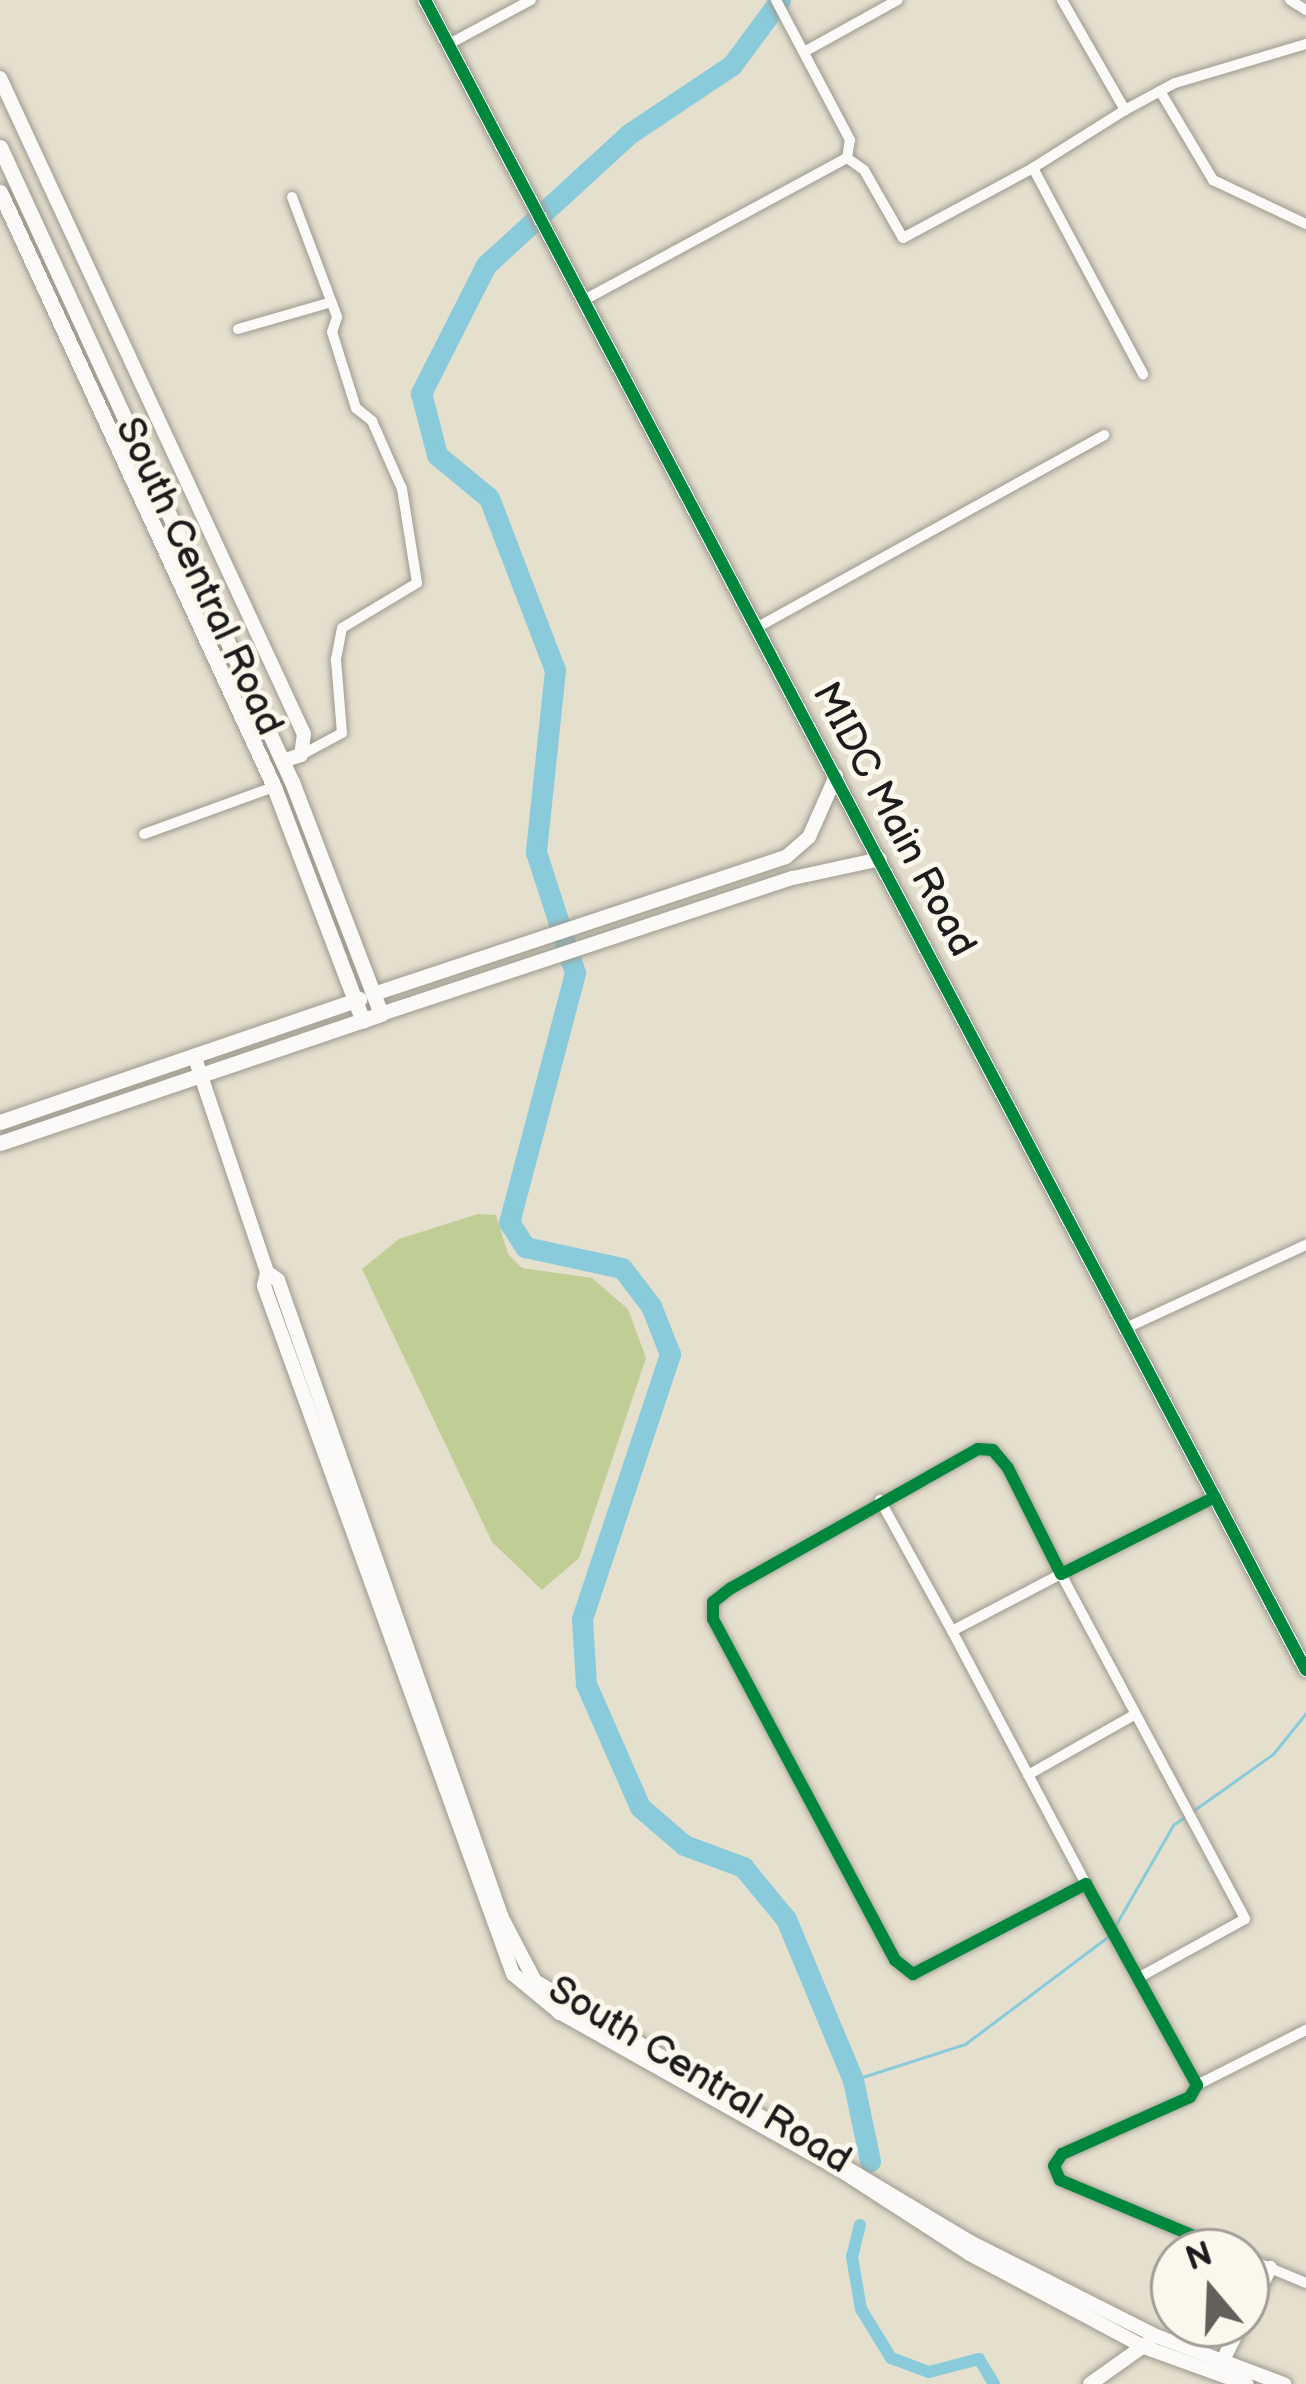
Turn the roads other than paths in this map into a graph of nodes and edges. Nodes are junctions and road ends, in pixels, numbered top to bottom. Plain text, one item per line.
1 (424, 0) edge
2 (531, 0) edge
3 (776, 0) edge
4 (898, 0) edge
5 (1062, 0) edge
6 (1290, 0) edge
7 (1306, 10) edge
8 (449, 44) junction
9 (1306, 44) edge
10 (804, 52) junction
11 (0, 78) edge
12 (1160, 91) junction
13 (1125, 110) junction
14 (0, 147) edge
15 (847, 158) junction
16 (1033, 168) junction
17 (0, 192) edge
18 (292, 197) dead end
19 (1306, 224) edge
20 (586, 299) junction
21 (328, 303) junction
22 (79, 319) junction
23 (62, 326) junction
24 (238, 329) dead end
25 (1143, 374) dead end
26 (1104, 435) dead end
27 (758, 627) junction
28 (301, 755) junction
29 (283, 761) junction
30 (836, 776) junction
31 (274, 787) junction
32 (144, 834) dead end
33 (880, 859) junction
34 (374, 994) junction
35 (356, 1000) junction
36 (381, 1014) junction
37 (363, 1021) junction
38 (195, 1058) junction
39 (201, 1076) junction
40 (0, 1122) edge
41 (0, 1142) edge
42 (1306, 1245) edge
43 (1126, 1328) junction
44 (1215, 1497) junction
45 (880, 1500) junction
46 (1061, 1574) junction
47 (952, 1631) junction
48 (1306, 1670) edge
49 (1134, 1715) junction
50 (1028, 1775) junction
51 (1086, 1884) junction
52 (1138, 1978) junction
53 (1306, 2030) edge
54 (1197, 2085) junction
55 (1175, 2228) edge
56 (1270, 2268) edge
57 (1306, 2283) edge
58 (1150, 2342) joint
59 (1164, 2348) edge
60 (1172, 2348) edge
61 (1229, 2348) edge
62 (1222, 2362) junction
63 (1090, 2384) edge
64 (1247, 2384) edge
65 (1284, 2384) edge

1 - 8 street, MIDC Main Road
2 - 8 street
3 - 10 street
4 - 10 street
5 - 13 street
6 - 7 street
8 - 20 street, MIDC Main Road
9 - 12 street
10 - 15 street
11 - 28 street
12 - 13 street
12 - 19 street
13 - 16 street
14 - 22 main road, South Central Road
15 - 16 street
15 - 20 street
16 - 25 street
17 - 23 main road, South Central Road
18 - 21 street
20 - 27 street, MIDC Main Road
21 - 24 street
21 - 28 street
22 - 23 main road
22 - 29 main road, South Central Road
23 - 31 main road, South Central Road
26 - 27 street
27 - 30 street, MIDC Main Road
28 - 29 street
29 - 34 main road, South Central Road
30 - 33 street, MIDC Main Road
30 - 34 street, MIDC Main Road
31 - 32 street
31 - 35 main road, South Central Road
33 - 36 street, MIDC Main Road
33 - 43 street, MIDC Main Road
34 - 35 main road, MIDC Main Road
34 - 36 main road, South Central Road
35 - 37 main road, South Central Road
35 - 38 main road, MIDC Main Road
36 - 37 main road, MIDC Main Road
37 - 39 main road, MIDC Main Road
38 - 39 street, South Central Road
38 - 40 main road, MIDC Main Road
39 - 41 main road, MIDC Main Road
39 - 58 street, South Central Road
42 - 43 street
43 - 44 street, MIDC Main Road
44 - 46 street
44 - 48 street, MIDC Main Road
45 - 46 street
45 - 47 street
45 - 51 street
46 - 47 street
46 - 49 street
47 - 50 street
49 - 50 street
49 - 52 street
50 - 51 street
51 - 52 street
52 - 54 street
53 - 54 street
54 - 55 street
56 - 57 street
58 - 63 street
59 - 64 street, South Central Road
60 - 62 street, South Central Road
61 - 62 street
62 - 65 street, South Central Road

